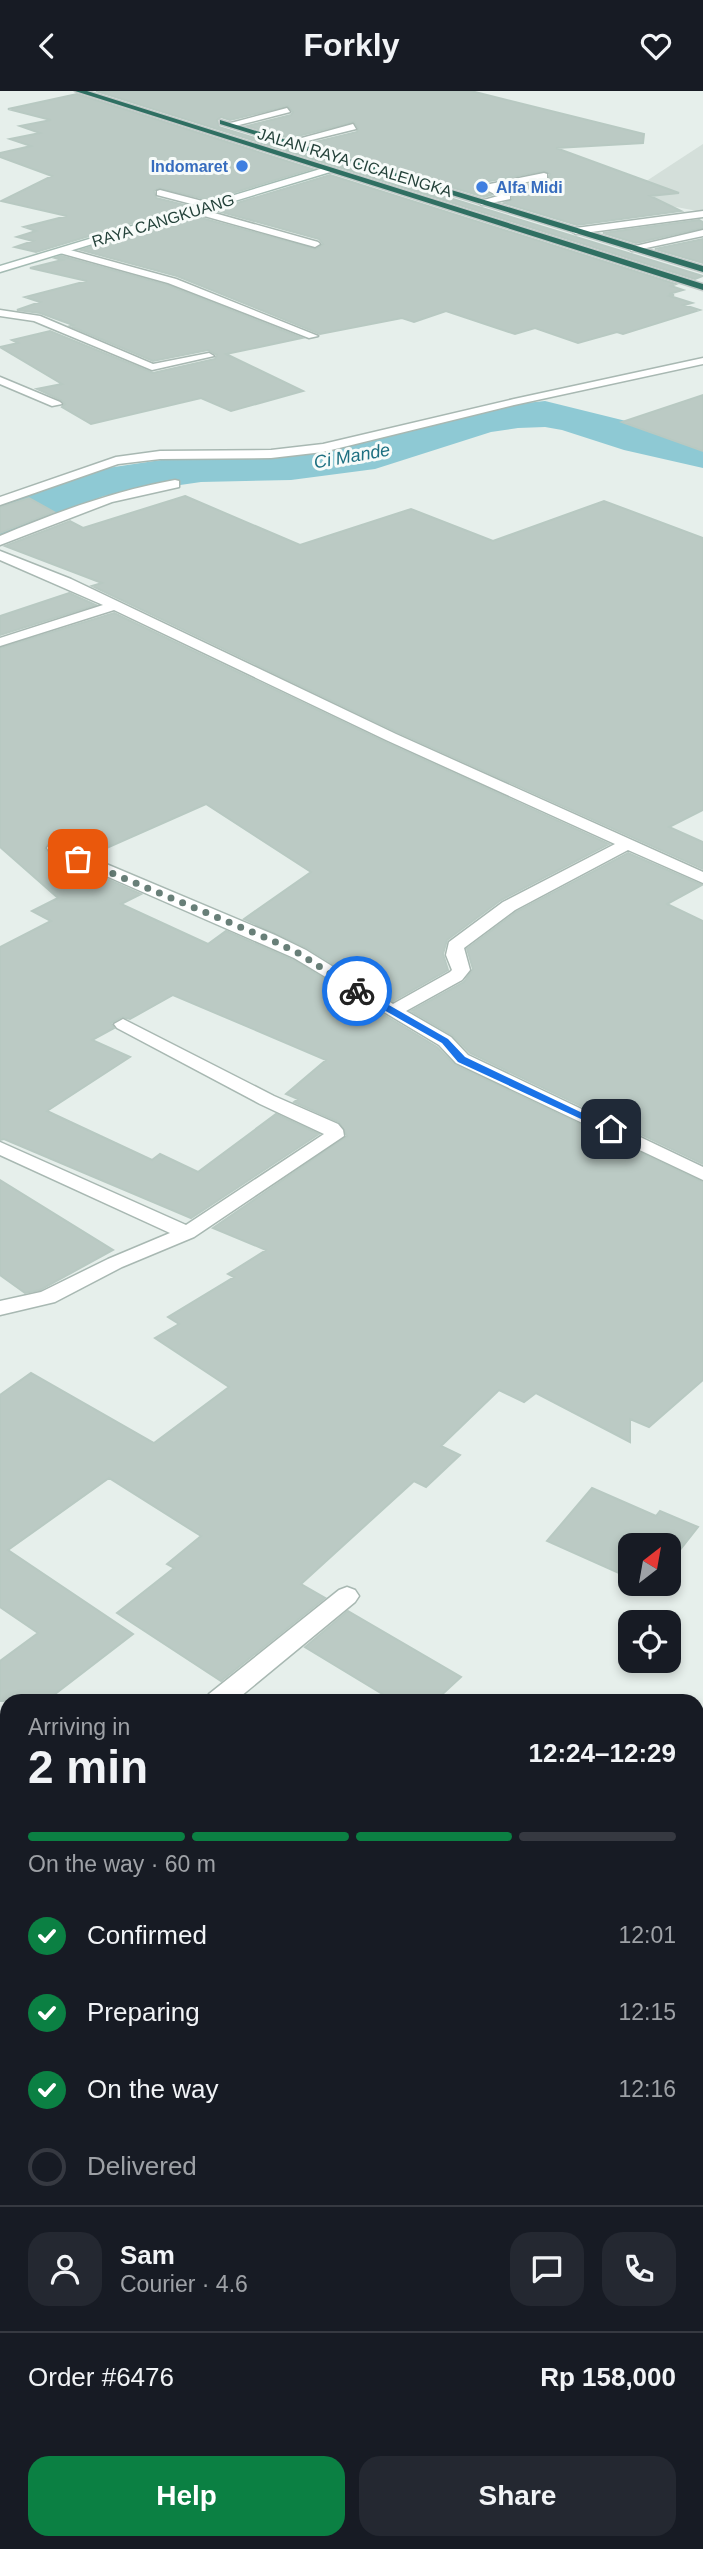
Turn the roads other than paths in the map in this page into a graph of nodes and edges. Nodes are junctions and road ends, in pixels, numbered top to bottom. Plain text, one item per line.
1 (79, 91) edge
2 (288, 110) dead end
3 (218, 120) dead end
4 (231, 124) junction
5 (353, 127) dead end
6 (291, 142) junction
7 (327, 170) junction
8 (544, 176) dead end
9 (160, 193) dead end
10 (482, 202) junction
11 (207, 205) junction
12 (668, 209) dead end
13 (193, 210) junction
14 (703, 213) edge
15 (680, 218) junction
16 (576, 231) junction
17 (703, 233) edge
18 (315, 244) dead end
19 (632, 248) junction
20 (63, 251) junction
21 (0, 269) edge
22 (703, 269) edge
23 (703, 287) edge
24 (0, 313) edge
25 (313, 336) dead end
26 (209, 356) dead end
27 (703, 361) edge
28 (0, 380) edge
29 (56, 404) dead end
30 (175, 484) dead end
31 (0, 501) edge
32 (0, 541) edge
33 (0, 555) edge
34 (113, 606) junction
35 (0, 642) edge
36 (627, 844) junction
37 (55, 848) dead end
38 (703, 878) edge
39 (393, 1011) junction
40 (123, 1024) dead end
41 (0, 1148) edge
42 (703, 1174) edge
43 (187, 1233) junction
44 (0, 1308) edge
45 (347, 1596) dead end
46 (227, 1694) edge

1 - 7 highway, JALAN RAYA CICALENGKA
2 - 4 street
3 - 4 highway, JALAN RAYA CICALENGKA
4 - 6 highway, JALAN RAYA CICALENGKA
5 - 6 street
6 - 10 highway, JALAN RAYA CICALENGKA
7 - 11 street, RAYA CANGKUANG
7 - 23 highway, JALAN RAYA CICALENGKA
8 - 10 street
9 - 11 street
10 - 16 highway, JALAN RAYA CICALENGKA
11 - 13 street, RAYA CANGKUANG
12 - 15 street
13 - 18 street
13 - 20 street, RAYA CANGKUANG
14 - 15 street
15 - 16 street
16 - 19 highway, JALAN RAYA CICALENGKA
17 - 19 street
19 - 22 highway, JALAN RAYA CICALENGKA
20 - 21 street, RAYA CANGKUANG
20 - 25 street
24 - 26 street
27 - 31 street
28 - 29 street
30 - 32 street
33 - 34 street
34 - 35 street
34 - 36 street
36 - 38 street
36 - 39 street
37 - 39 street
39 - 42 street
40 - 43 street
41 - 43 street
43 - 44 street
45 - 46 street

